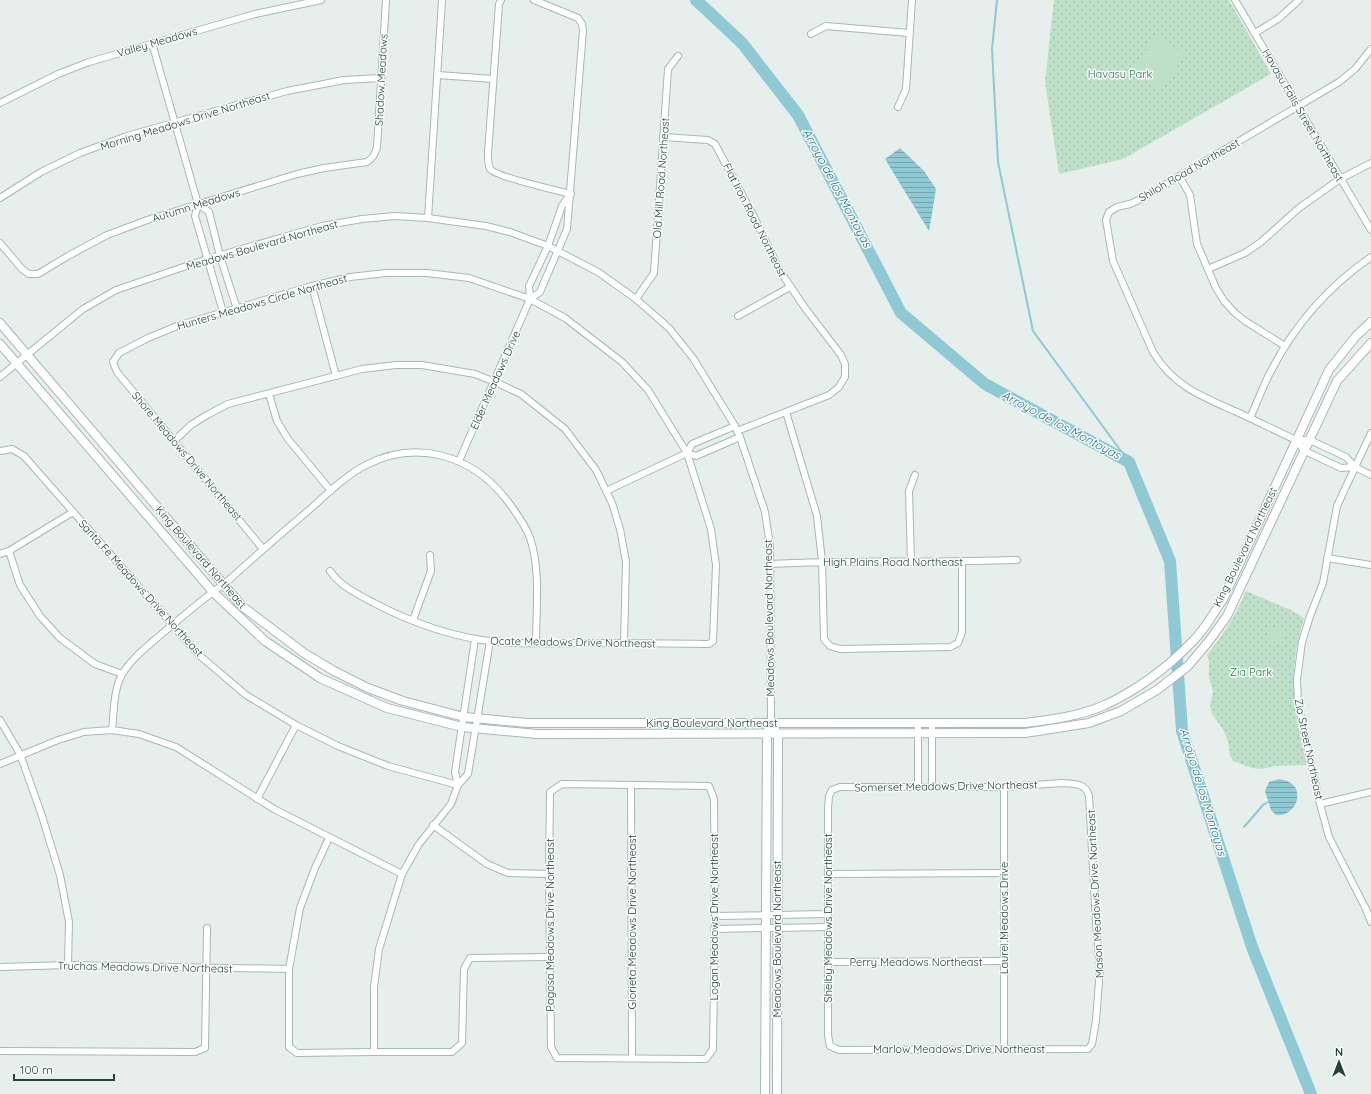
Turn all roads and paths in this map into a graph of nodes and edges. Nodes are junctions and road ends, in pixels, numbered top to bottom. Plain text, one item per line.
1 (321, 0) edge
2 (386, 0) edge
3 (442, 0) edge
4 (501, 0) edge
5 (534, 0) edge
6 (912, 0) edge
7 (1235, 0) edge
8 (1299, 0) edge
9 (909, 33) junction
10 (1255, 33) junction
11 (811, 34) dead end
12 (152, 43) junction
13 (1371, 49) edge
14 (678, 56) dead end
15 (438, 76) junction
16 (381, 78) junction
17 (493, 79) junction
18 (0, 103) edge
19 (898, 107) dead end
20 (1298, 107) junction
21 (175, 123) junction
22 (663, 137) junction
23 (372, 158) joint
24 (1371, 163) edge
25 (1179, 176) junction
26 (1340, 179) junction
27 (571, 194) junction
28 (0, 198) edge
29 (198, 204) junction
30 (428, 218) junction
31 (1371, 230) edge
32 (0, 243) edge
33 (548, 246) junction
34 (558, 251) junction
35 (220, 256) junction
36 (1371, 257) edge
37 (207, 259) junction
38 (1208, 269) junction
39 (312, 286) junction
40 (790, 287) junction
41 (530, 299) junction
42 (636, 299) junction
43 (237, 309) junction
44 (223, 312) junction
45 (738, 316) dead end
46 (1371, 322) edge
47 (0, 323) edge
48 (1371, 343) edge
49 (0, 344) edge
50 (1285, 346) junction
51 (27, 355) junction
52 (113, 362) joint
53 (16, 363) junction
54 (336, 376) junction
55 (0, 377) edge
56 (495, 382) junction
57 (269, 394) junction
58 (786, 412) junction
59 (1250, 418) junction
60 (738, 431) junction
61 (1371, 433) edge
62 (1296, 440) junction
63 (1310, 440) junction
64 (174, 442) junction
65 (0, 451) edge
66 (1304, 451) junction
67 (687, 453) junction
68 (459, 461) junction
69 (1355, 467) junction
70 (915, 475) dead end
71 (1371, 475) edge
72 (331, 491) junction
73 (606, 491) junction
74 (73, 512) junction
75 (263, 549) junction
76 (9, 551) junction
77 (0, 554) edge
78 (430, 555) dead end
79 (1328, 558) junction
80 (1017, 560) dead end
81 (822, 561) junction
82 (911, 562) junction
83 (962, 562) junction
84 (770, 564) junction
85 (1371, 565) edge
86 (330, 571) dead end
87 (222, 584) junction
88 (213, 592) junction
89 (413, 620) junction
90 (172, 625) junction
91 (475, 639) junction
92 (490, 641) junction
93 (712, 641) joint
94 (536, 643) junction
95 (624, 643) junction
96 (122, 674) junction
97 (464, 717) junction
98 (478, 718) junction
99 (0, 720) edge
100 (918, 722) junction
101 (932, 722) junction
102 (770, 723) junction
103 (296, 725) junction
104 (462, 727) junction
105 (475, 729) junction
106 (112, 730) junction
107 (918, 733) junction
108 (932, 733) junction
109 (767, 734) junction
110 (778, 734) junction
111 (20, 754) junction
112 (0, 764) edge
113 (458, 784) junction
114 (631, 784) junction
115 (1084, 786) joint
116 (918, 787) junction
117 (932, 787) junction
118 (1004, 787) junction
119 (832, 790) joint
120 (1371, 792) edge
121 (257, 799) junction
122 (1320, 804) junction
123 (434, 825) junction
124 (329, 838) junction
125 (402, 874) junction
126 (549, 874) junction
127 (829, 874) junction
128 (1004, 874) junction
129 (1368, 907) edge
130 (828, 914) junction
131 (715, 916) junction
132 (766, 916) junction
133 (778, 916) junction
134 (1371, 922) edge
135 (765, 927) junction
136 (828, 927) junction
137 (207, 928) dead end
138 (778, 928) junction
139 (714, 929) junction
140 (550, 957) junction
141 (1004, 961) junction
142 (828, 962) junction
143 (68, 965) junction
144 (0, 967) edge
145 (206, 967) junction
146 (289, 969) junction
147 (830, 1046) joint
148 (1088, 1048) joint
149 (1004, 1049) junction
150 (0, 1051) edge
151 (374, 1052) junction
152 (632, 1058) junction
153 (765, 1094) edge
154 (777, 1094) edge

1 - 12 street, Valley Meadows
2 - 16 street, Shadow Meadows
3 - 15 street
4 - 17 street
5 - 27 street
6 - 9 street
7 - 10 street, Havasu Falls Street Northeast
8 - 10 street
9 - 11 street
9 - 19 street
10 - 20 street, Havasu Falls Street Northeast
12 - 18 street, Valley Meadows
12 - 21 street
13 - 20 street, Shiloh Road Northeast
14 - 22 street, Old Mill Road Northeast
15 - 17 street
15 - 30 street
16 - 21 street, Morning Meadows Drive Northeast
16 - 23 street, Shadow Meadows
17 - 27 street
20 - 25 street, Shiloh Road Northeast
20 - 26 street, Havasu Falls Street Northeast
21 - 28 street, Morning Meadows Drive Northeast
21 - 29 street
22 - 40 street, Flat Iron Road Northeast
22 - 42 street, Old Mill Road Northeast
23 - 29 street, Autumn Meadows
24 - 26 street
25 - 38 street
25 - 59 street, Shiloh Road Northeast
26 - 31 street, Havasu Falls Street Northeast
26 - 38 street
27 - 33 street
27 - 34 street
29 - 32 street, Autumn Meadows
29 - 35 street
29 - 37 street
30 - 33 street, Meadows Boulevard Northeast
30 - 35 street, Meadows Boulevard Northeast
33 - 34 street, Meadows Boulevard Northeast
33 - 41 street
34 - 41 street
34 - 42 street, Meadows Boulevard Northeast
35 - 37 street, Meadows Boulevard Northeast
35 - 43 street
36 - 50 street
37 - 44 street
37 - 51 street, Meadows Boulevard Northeast
38 - 50 street
39 - 41 street, Hunters Meadows Circle Northeast
39 - 43 street, Hunters Meadows Circle Northeast
39 - 54 street
40 - 45 street
40 - 58 street, Flat Iron Road Northeast
41 - 56 street, Elder Meadows Drive
41 - 67 street, Hunters Meadows Circle Northeast
42 - 60 street, Meadows Boulevard Northeast
43 - 44 street, Hunters Meadows Circle Northeast
44 - 52 street, Hunters Meadows Circle Northeast
46 - 62 street, King Boulevard Northeast
47 - 51 street, King Boulevard Northeast
48 - 63 street, King Boulevard Northeast
49 - 53 street, King Boulevard Northeast
50 - 59 street
51 - 53 street, Meadows Boulevard Northeast
51 - 87 street, King Boulevard Northeast
52 - 64 street, Shore Meadows Drive Northeast
53 - 55 street, Meadows Boulevard Northeast
53 - 88 street, King Boulevard Northeast
54 - 56 street
54 - 57 street
56 - 68 street, Elder Meadows Drive
56 - 73 street
57 - 64 street
57 - 72 street
58 - 60 street, Flat Iron Road Northeast
58 - 81 street
59 - 62 street, Shiloh Road Northeast
60 - 67 street
60 - 67 street
60 - 84 street, Meadows Boulevard Northeast
61 - 69 street, Zia Street Northeast
62 - 63 street
62 - 66 street
62 - 101 street, King Boulevard Northeast
63 - 66 street, King Boulevard Northeast
63 - 69 street
64 - 75 street, Shore Meadows Drive Northeast
65 - 74 street, Santa Fe Meadows Drive Northeast
66 - 69 street
66 - 108 street, King Boulevard Northeast
67 - 73 street
67 - 93 street, Hunters Meadows Circle Northeast
68 - 72 street
68 - 94 street
69 - 71 street
69 - 79 street, Zia Street Northeast
70 - 82 street
72 - 75 street
73 - 95 street
74 - 76 street
74 - 90 street, Santa Fe Meadows Drive Northeast
75 - 87 street
76 - 77 street
76 - 96 street
78 - 89 street
79 - 85 street
79 - 122 street, Zia Street Northeast
80 - 83 street, High Plains Road Northeast
81 - 82 street, High Plains Road Northeast
81 - 83 street
81 - 84 street, High Plains Road Northeast
82 - 83 street, High Plains Road Northeast
84 - 102 street, Meadows Boulevard Northeast
86 - 89 street, Ocate Meadows Drive Northeast
87 - 88 street
87 - 97 street, King Boulevard Northeast
88 - 90 street
88 - 104 street, King Boulevard Northeast
89 - 91 street, Ocate Meadows Drive Northeast
90 - 96 street
90 - 103 street, Santa Fe Meadows Drive Northeast
91 - 92 street, Ocate Meadows Drive Northeast
91 - 97 street
92 - 94 street, Ocate Meadows Drive Northeast
92 - 98 street
93 - 95 street, Ocate Meadows Drive Northeast
94 - 95 street, Ocate Meadows Drive Northeast
96 - 106 street
97 - 98 street, King Boulevard Northeast
97 - 104 street
98 - 102 street, King Boulevard Northeast
98 - 105 street
99 - 111 street
100 - 101 street, King Boulevard Northeast
100 - 102 street, King Boulevard Northeast
100 - 107 street
101 - 108 street
102 - 109 street, Meadows Boulevard Northeast
102 - 110 street
103 - 113 street, Santa Fe Meadows Drive Northeast
103 - 121 street
104 - 105 street, King Boulevard Northeast
104 - 113 street
105 - 109 street, King Boulevard Northeast
105 - 113 street
106 - 111 street
106 - 121 street
107 - 108 street, King Boulevard Northeast
107 - 110 street, King Boulevard Northeast
107 - 116 street
108 - 117 street
109 - 110 street, King Boulevard Northeast
109 - 132 street, Meadows Boulevard Northeast
110 - 133 street, Meadows Boulevard Northeast
111 - 112 street
111 - 143 street
113 - 123 street
114 - 126 street, Pagosa Meadows Drive Northeast
114 - 131 street, Logan Meadows Drive Northeast
114 - 152 street, Glorieta Meadows Drive Northeast
115 - 118 street, Somerset Meadows Drive Northeast
115 - 148 street, Mason Meadows Drive Northeast
116 - 117 street, Somerset Meadows Drive Northeast
116 - 119 street, Somerset Meadows Drive Northeast
117 - 118 street, Somerset Meadows Drive Northeast
118 - 128 street, Laurel Meadows Drive
119 - 127 street, Shelby Meadows Drive Northeast
120 - 122 street
121 - 124 street
122 - 129 street, Zia Street Northeast
123 - 125 street
123 - 126 street
124 - 125 street
124 - 146 street
125 - 151 street
126 - 140 street, Pagosa Meadows Drive Northeast
127 - 128 street
127 - 130 street, Shelby Meadows Drive Northeast
128 - 141 street, Laurel Meadows Drive
129 - 134 street, Zia Street Northeast
130 - 133 street
130 - 136 street, Shelby Meadows Drive Northeast
131 - 132 street
131 - 139 street, Logan Meadows Drive Northeast
132 - 133 street
132 - 135 street, Meadows Boulevard Northeast
133 - 138 street, Meadows Boulevard Northeast
135 - 138 street
135 - 139 street
135 - 153 street, Meadows Boulevard Northeast
136 - 138 street
136 - 142 street, Shelby Meadows Drive Northeast
137 - 145 street
138 - 154 street, Meadows Boulevard Northeast
139 - 152 street, Logan Meadows Drive Northeast
140 - 151 street
140 - 152 street, Pagosa Meadows Drive Northeast
141 - 142 street, Perry Meadows Northeast
141 - 149 street, Laurel Meadows Drive
142 - 147 street, Shelby Meadows Drive Northeast
143 - 144 street, Truchas Meadows Drive Northeast
143 - 145 street, Truchas Meadows Drive Northeast
145 - 146 street, Truchas Meadows Drive Northeast
145 - 150 street
146 - 151 street
147 - 149 street, Marlow Meadows Drive Northeast
148 - 149 street, Marlow Meadows Drive Northeast

